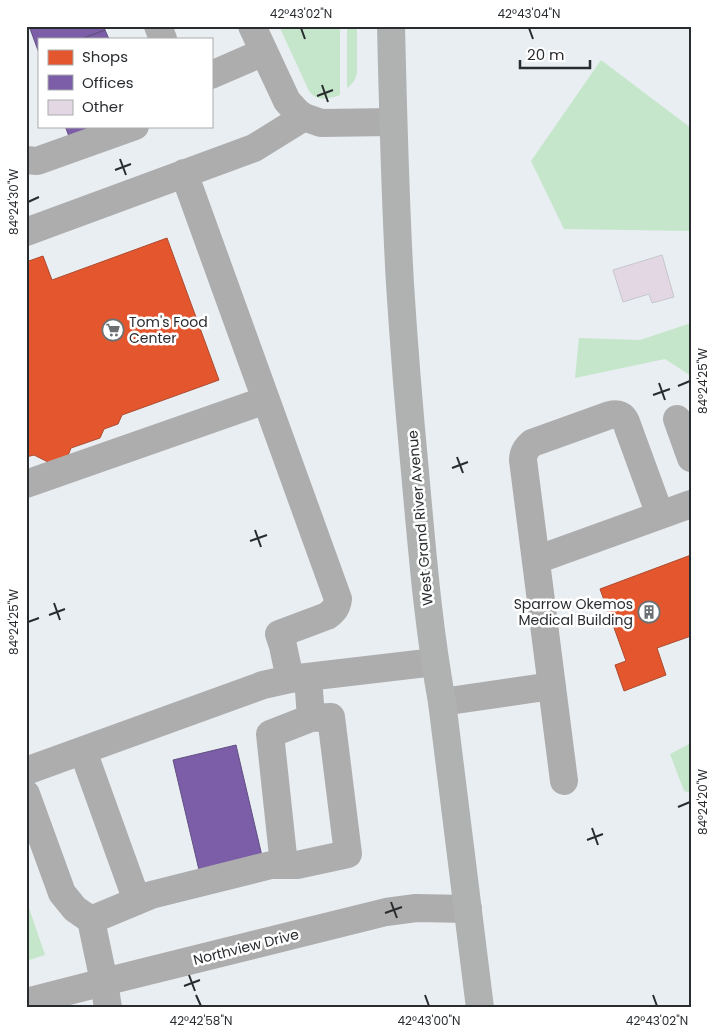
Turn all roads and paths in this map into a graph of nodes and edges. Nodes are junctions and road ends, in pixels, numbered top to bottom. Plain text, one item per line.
1 (158, 26) edge
2 (252, 26) edge
3 (392, 26) edge
4 (163, 38) edge
5 (264, 52) junction
6 (212, 75) edge
7 (304, 117) junction
8 (393, 122) junction
9 (129, 128) edge
10 (26, 160) edge
11 (184, 173) junction
12 (26, 232) edge
13 (266, 400) junction
14 (677, 419) dead end
15 (691, 458) edge
16 (26, 484) edge
17 (691, 504) edge
18 (660, 515) junction
19 (536, 560) junction
20 (435, 662) junction
21 (299, 678) junction
22 (552, 686) junction
23 (442, 702) junction
24 (311, 718) junction
25 (83, 751) junction
26 (26, 772) edge
27 (564, 781) dead end
28 (26, 794) edge
29 (284, 865) junction
30 (138, 901) junction
31 (468, 909) junction
32 (91, 920) junction
33 (106, 995) edge
34 (26, 1002) edge
35 (480, 1008) edge

1 - 4 street
2 - 5 street
3 - 8 main road, West Grand River Avenue
5 - 6 street
5 - 7 street
7 - 8 street
7 - 11 street
8 - 20 main road, West Grand River Avenue
9 - 10 street
11 - 12 street
11 - 13 street
13 - 16 street
13 - 21 street
14 - 15 street
17 - 18 street
18 - 19 street
18 - 19 street
19 - 22 street
20 - 21 street
20 - 23 main road, West Grand River Avenue
21 - 24 street
21 - 25 street
22 - 23 street
22 - 27 street
23 - 31 main road, West Grand River Avenue
24 - 29 street
24 - 29 street
25 - 26 street
25 - 30 street
28 - 32 street
29 - 30 street
30 - 32 street
31 - 33 street, Northview Drive
31 - 35 main road, West Grand River Avenue
32 - 33 street
33 - 34 street, Northview Drive

